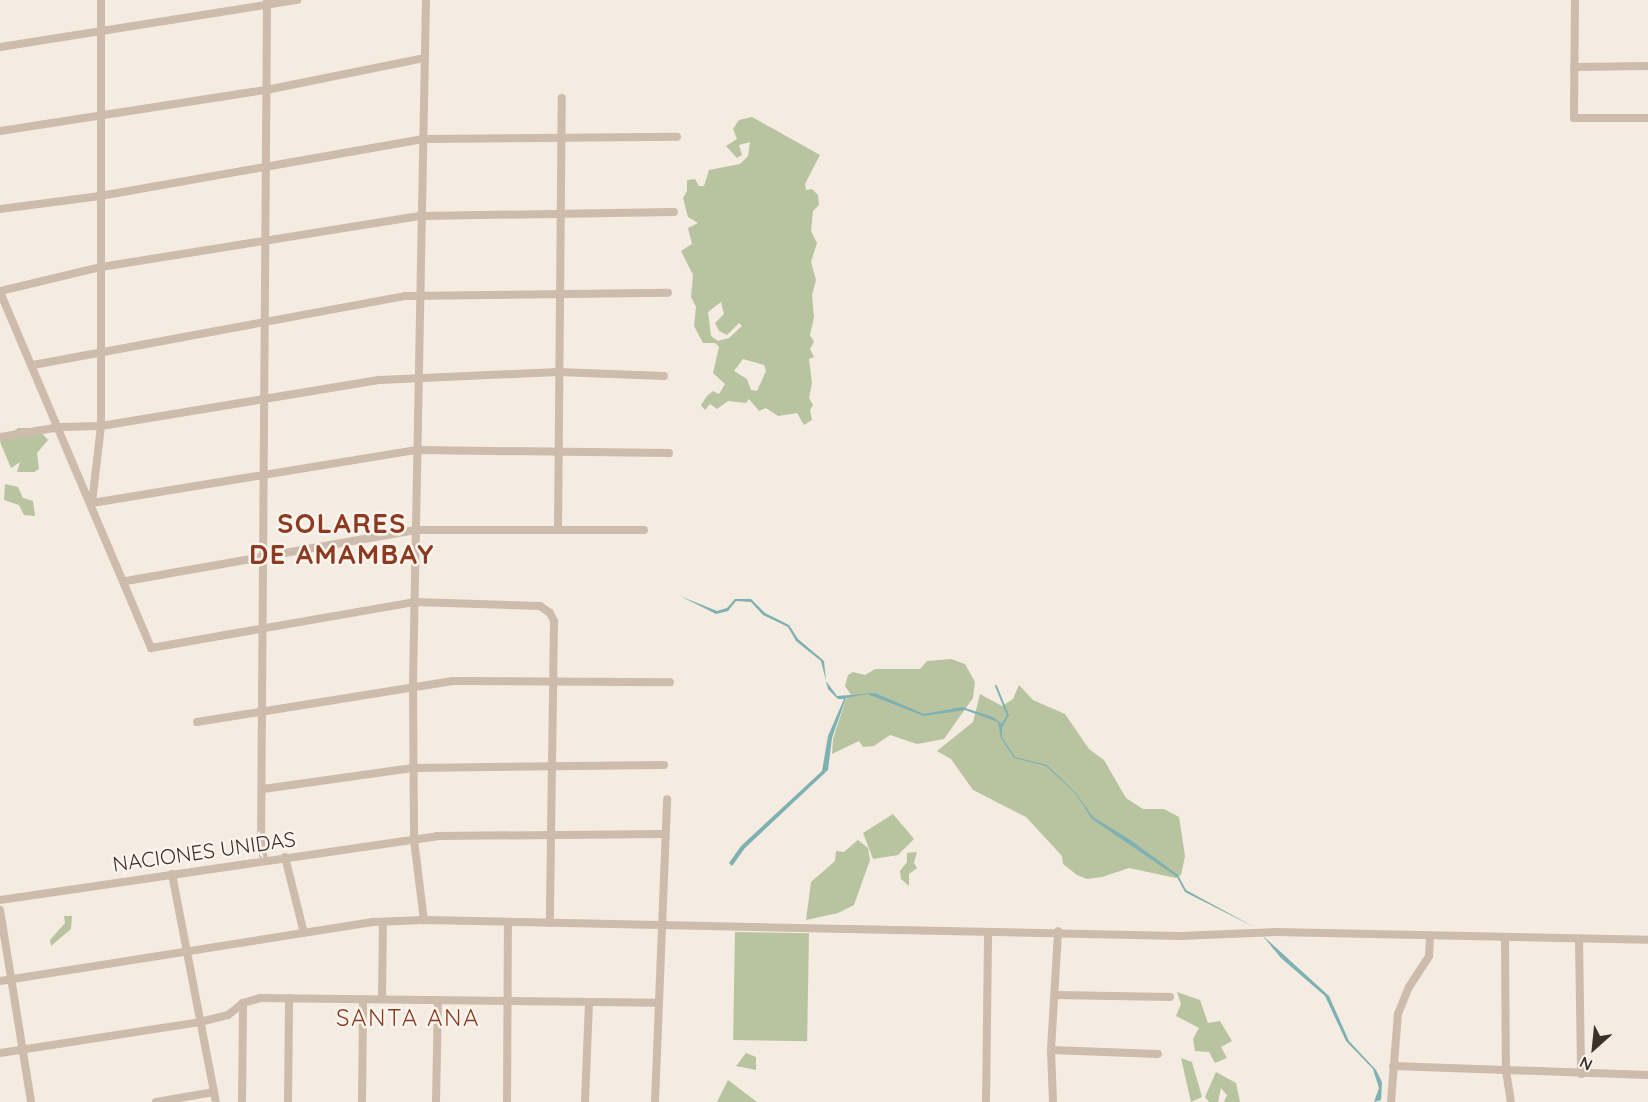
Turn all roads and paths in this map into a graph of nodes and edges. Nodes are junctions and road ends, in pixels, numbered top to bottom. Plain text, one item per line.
1 (101, 0) edge
2 (297, 0) edge
3 (426, 0) edge
4 (1575, 0) edge
5 (267, 2) edge
6 (101, 31) junction
7 (0, 47) edge
8 (424, 58) junction
9 (1648, 66) edge
10 (1574, 67) junction
11 (266, 90) junction
12 (562, 98) dead end
13 (100, 113) junction
14 (1648, 118) edge
15 (0, 131) edge
16 (677, 137) dead end
17 (561, 138) junction
18 (423, 139) junction
19 (266, 167) junction
20 (100, 196) junction
21 (0, 209) edge
22 (674, 212) dead end
23 (561, 214) junction
24 (422, 216) junction
25 (266, 240) junction
26 (100, 267) junction
27 (0, 291) edge
28 (668, 293) dead end
29 (560, 294) junction
30 (420, 296) junction
31 (266, 323) junction
32 (100, 351) junction
33 (33, 365) junction
34 (559, 372) junction
35 (664, 376) dead end
36 (418, 377) junction
37 (265, 401) junction
38 (100, 426) junction
39 (60, 427) junction
40 (0, 437) edge
41 (417, 450) junction
42 (558, 453) junction
43 (669, 453) dead end
44 (265, 474) junction
45 (92, 503) junction
46 (416, 530) junction
47 (558, 530) junction
48 (644, 530) dead end
49 (264, 557) junction
50 (126, 581) junction
51 (414, 602) junction
52 (264, 631) junction
53 (552, 681) junction
54 (670, 682) dead end
55 (413, 686) junction
56 (265, 710) junction
57 (197, 722) dead end
58 (553, 765) junction
59 (664, 765) dead end
60 (413, 768) junction
61 (263, 789) junction
62 (667, 799) dead end
63 (553, 834) junction
64 (665, 834) junction
65 (414, 840) junction
66 (285, 857) junction
67 (264, 859) junction
68 (171, 874) junction
69 (0, 900) edge
70 (0, 910) edge
71 (424, 920) junction
72 (383, 922) junction
73 (508, 922) junction
74 (550, 923) junction
75 (662, 927) junction
76 (1058, 931) junction
77 (304, 933) junction
78 (988, 933) junction
79 (1430, 938) junction
80 (1505, 939) junction
81 (1579, 940) junction
82 (1648, 940) edge
83 (187, 955) junction
84 (10, 980) junction
85 (0, 981) edge
86 (1055, 994) junction
87 (1170, 997) dead end
88 (289, 998) junction
89 (363, 999) junction
90 (382, 999) junction
91 (438, 1000) junction
92 (589, 1002) junction
93 (243, 1003) junction
94 (509, 1003) junction
95 (658, 1003) junction
96 (200, 1022) junction
97 (21, 1049) junction
98 (1051, 1050) junction
99 (0, 1053) edge
100 (1158, 1054) dead end
101 (1393, 1066) junction
102 (1506, 1071) junction
103 (1581, 1074) junction
104 (1648, 1076) edge
105 (214, 1092) junction
106 (31, 1102) edge
107 (156, 1102) edge
108 (216, 1102) edge
109 (242, 1102) edge
110 (288, 1102) edge
111 (362, 1102) edge
112 (436, 1102) edge
113 (507, 1102) edge
114 (585, 1102) edge
115 (655, 1102) edge
116 (986, 1102) edge
117 (1053, 1102) edge
118 (1391, 1102) edge
119 (1511, 1102) edge

1 - 6 street
2 - 5 street
3 - 8 street
4 - 10 street
5 - 6 street
5 - 11 street
6 - 7 street
6 - 13 street
8 - 11 street
8 - 18 street
9 - 10 street
10 - 14 street
11 - 13 street
11 - 19 street
12 - 17 street
13 - 15 street
13 - 20 street
16 - 17 street
17 - 18 street
17 - 23 street
18 - 19 street
18 - 24 street
19 - 20 street
19 - 25 street
20 - 21 street
20 - 26 street
22 - 23 street
23 - 24 street
23 - 29 street
24 - 25 street
24 - 30 street
25 - 26 street
25 - 31 street
26 - 27 street
26 - 32 street
27 - 33 street
28 - 29 street
29 - 30 street
29 - 34 street
30 - 31 street
30 - 36 street
31 - 32 street
31 - 37 street
32 - 33 street
32 - 38 street
33 - 39 street
34 - 35 street
34 - 36 street
34 - 42 street
36 - 37 street
36 - 41 street
37 - 38 street
37 - 44 street
38 - 39 street
38 - 45 street
39 - 40 street
39 - 45 street
41 - 42 street
41 - 44 street
41 - 46 street
42 - 43 street
42 - 47 street
44 - 45 street
44 - 49 street
45 - 50 street
46 - 47 street
46 - 49 street
46 - 51 street
47 - 48 street
49 - 50 street
49 - 52 street
50 - 52 street
51 - 52 street
51 - 53 street
51 - 55 street
52 - 56 street
53 - 54 street
53 - 55 street
53 - 58 street
55 - 56 street
55 - 60 street
56 - 57 street
56 - 61 street
58 - 59 street
58 - 60 street
58 - 63 street
60 - 61 street
60 - 65 street
61 - 67 street
62 - 64 street
63 - 64 street, NACIONES UNIDAS
63 - 65 street, NACIONES UNIDAS
63 - 74 street
64 - 75 street
65 - 66 street, NACIONES UNIDAS
65 - 71 street
66 - 67 street, NACIONES UNIDAS
66 - 77 street
67 - 68 street, NACIONES UNIDAS
68 - 69 street, NACIONES UNIDAS
68 - 83 street
70 - 84 street
71 - 72 street
71 - 73 street
72 - 77 street
72 - 90 street
73 - 74 street
73 - 94 street
74 - 75 street
75 - 78 street
75 - 95 street
76 - 78 street
76 - 79 street
76 - 86 street
77 - 83 street
78 - 116 street
79 - 80 street
79 - 101 street
80 - 81 street
80 - 102 street
81 - 82 street
81 - 103 street
83 - 84 street
83 - 96 street
84 - 85 street
84 - 97 street
86 - 87 street
86 - 98 street
88 - 89 street
88 - 93 street
88 - 110 street
89 - 90 street
89 - 111 street
90 - 91 street
91 - 94 street
91 - 112 street
92 - 94 street
92 - 95 street
92 - 114 street
93 - 96 street
93 - 109 street
94 - 113 street
95 - 115 street
96 - 97 street
96 - 105 street
97 - 99 street
97 - 106 street
98 - 100 street
98 - 117 street
101 - 102 street
101 - 118 street
102 - 103 street
102 - 119 street
103 - 104 street
105 - 107 street
105 - 108 street

